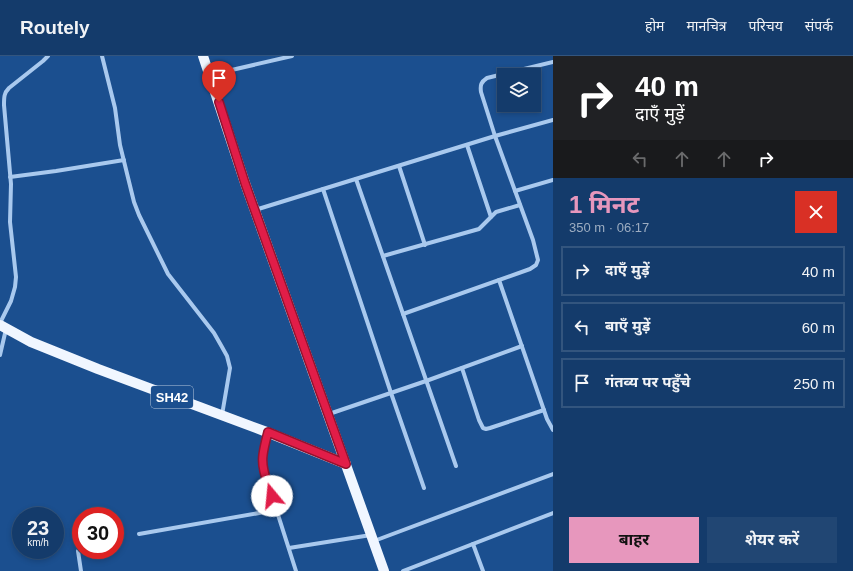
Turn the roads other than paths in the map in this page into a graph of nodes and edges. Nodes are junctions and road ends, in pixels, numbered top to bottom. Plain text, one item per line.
1 (48, 56) edge
2 (102, 56) edge
3 (203, 56) edge
4 (292, 56) edge
5 (553, 62) edge
6 (210, 75) junction
7 (553, 120) edge
8 (495, 136) junction
9 (468, 145) junction
10 (124, 160) junction
11 (399, 166) junction
12 (10, 177) junction
13 (356, 179) junction
14 (553, 180) edge
15 (323, 189) junction
16 (515, 191) junction
17 (520, 205) junction
18 (255, 210) junction
19 (491, 216) junction
20 (425, 245) junction
21 (383, 256) junction
22 (500, 280) junction
23 (403, 314) junction
24 (2, 326) edge
25 (522, 346) junction
26 (0, 355) edge
27 (462, 368) junction
28 (426, 381) junction
29 (391, 393) junction
30 (544, 410) junction
31 (329, 414) junction
32 (222, 415) junction
33 (553, 430) edge
34 (268, 432) junction
35 (346, 464) junction
36 (456, 466) dead end
37 (553, 474) edge
38 (424, 488) dead end
39 (276, 510) junction
40 (553, 513) edge
41 (139, 534) dead end
42 (373, 538) junction
43 (473, 544) junction
44 (289, 548) junction
45 (79, 559) edge
46 (81, 571) edge
47 (296, 571) edge
48 (384, 571) edge
49 (403, 571) edge
50 (483, 571) edge

1 - 12 street
2 - 10 street
3 - 6 main road
4 - 6 street
5 - 8 street
6 - 18 main road
7 - 8 street
8 - 9 street
8 - 16 street
9 - 11 street
9 - 19 street
10 - 12 street
10 - 32 street
11 - 13 street
11 - 20 street
12 - 24 street
13 - 15 street
13 - 21 street
14 - 16 street
15 - 18 street
15 - 29 street
16 - 17 street
17 - 19 street
17 - 22 street
18 - 31 main road
19 - 20 street
20 - 21 street
21 - 23 street
22 - 23 street
22 - 25 street
23 - 28 street
24 - 26 street
24 - 32 main road, SH42
25 - 27 street
25 - 30 street
27 - 28 street
27 - 30 street
28 - 29 street
28 - 36 street
29 - 31 street
29 - 38 street
30 - 33 street
31 - 35 main road
32 - 34 main road, SH42
34 - 35 main road, SH42
34 - 39 street
35 - 42 main road
37 - 42 street
39 - 41 street
39 - 44 street
40 - 43 street
42 - 44 street
42 - 48 main road
43 - 49 street
43 - 50 street
44 - 47 street
45 - 46 street

